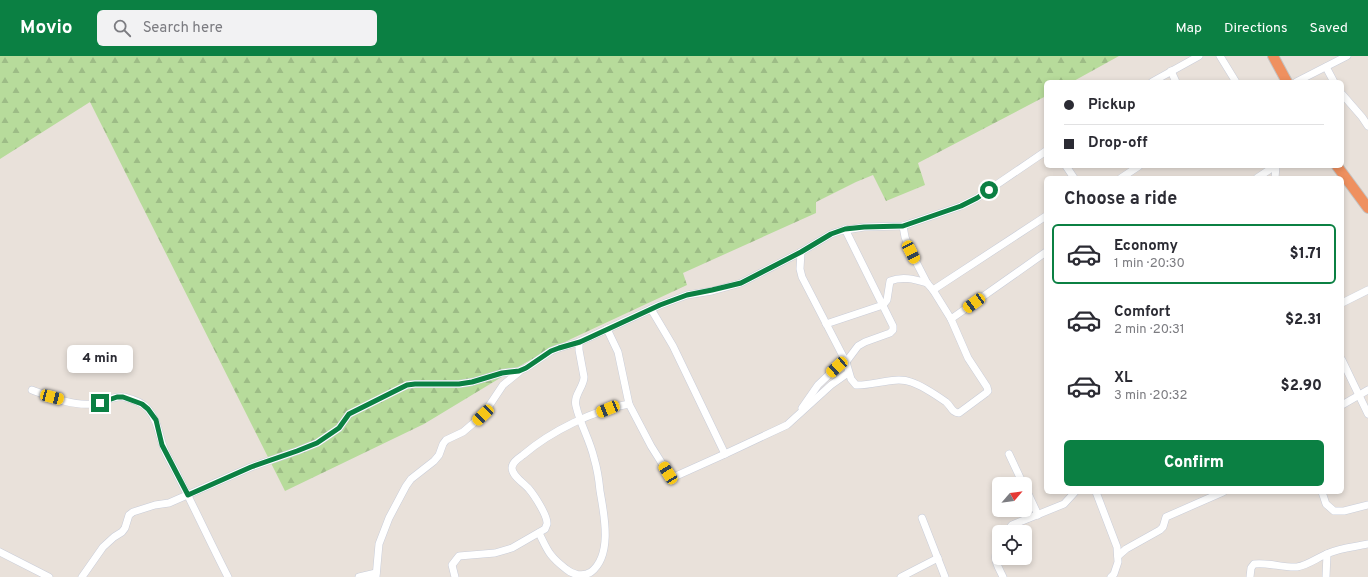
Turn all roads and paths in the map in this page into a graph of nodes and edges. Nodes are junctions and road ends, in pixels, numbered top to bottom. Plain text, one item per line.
1 (1199, 56) edge
2 (1220, 56) edge
3 (1273, 56) edge
4 (1347, 56) edge
5 (1339, 58) edge
6 (1326, 67) junction
7 (1171, 71) junction
8 (1155, 80) edge
9 (1175, 80) edge
10 (1235, 80) edge
11 (1286, 80) edge
12 (1300, 80) edge
13 (1333, 80) edge
14 (1344, 96) edge
15 (1368, 126) edge
16 (1044, 152) edge
17 (1136, 168) edge
18 (1273, 168) edge
19 (1339, 168) edge
20 (1124, 176) edge
21 (1259, 176) edge
22 (1366, 202) edge
23 (1044, 217) edge
24 (903, 226) junction
25 (845, 229) junction
26 (801, 252) junction
27 (1044, 253) edge
28 (927, 283) junction
29 (933, 290) junction
30 (1368, 290) edge
31 (1344, 302) edge
32 (883, 305) junction
33 (651, 309) junction
34 (951, 319) junction
35 (826, 324) junction
36 (607, 329) junction
37 (580, 342) junction
38 (846, 362) junction
39 (1344, 364) edge
40 (519, 371) junction
41 (848, 373) junction
42 (32, 390) dead end
43 (1368, 390) edge
44 (1359, 395) junction
45 (629, 404) junction
46 (1344, 404) edge
47 (799, 414) junction
48 (1368, 414) edge
49 (581, 420) junction
50 (725, 454) junction
51 (1009, 454) dead end
52 (1020, 477) edge
53 (1073, 494) edge
54 (1097, 494) edge
55 (1218, 494) edge
56 (1323, 494) edge
57 (188, 495) junction
58 (1032, 503) edge
59 (1368, 505) edge
60 (1038, 516) junction
61 (922, 518) dead end
62 (1012, 525) edge
63 (539, 533) junction
64 (1368, 544) edge
65 (1327, 554) junction
66 (2, 556) edge
67 (1118, 556) junction
68 (938, 558) junction
69 (93, 563) junction
70 (998, 565) edge
71 (376, 575) edge
72 (49, 577) edge
73 (82, 577) edge
74 (90, 577) edge
75 (228, 577) edge
76 (359, 577) edge
77 (455, 577) edge
78 (901, 577) edge
79 (945, 577) edge
80 (1003, 577) edge
81 (1111, 577) edge
82 (1250, 577) edge
83 (1326, 577) edge

1 - 7 street
2 - 10 street
3 - 11 highway
4 - 5 street
5 - 6 street
6 - 12 street
6 - 13 street
7 - 8 street
7 - 9 street
14 - 15 street
16 - 24 street
17 - 20 street
18 - 21 street
19 - 22 highway
23 - 29 street
24 - 25 street
24 - 28 street
25 - 26 street
25 - 32 street
26 - 33 street
26 - 35 street
27 - 34 street
28 - 29 street
28 - 32 street
29 - 34 street
30 - 31 street
32 - 35 street
32 - 38 street
33 - 36 street
33 - 50 street
34 - 41 street
35 - 38 street
36 - 37 street
36 - 45 street
37 - 40 street
37 - 49 street
38 - 41 street
38 - 47 street
39 - 44 street
40 - 57 street
40 - 71 street
41 - 47 street
42 - 57 street
43 - 44 street
44 - 46 street
44 - 48 street
45 - 49 street
45 - 50 street
47 - 50 street
49 - 63 street
49 - 63 street
51 - 52 street
53 - 60 street
54 - 67 street
55 - 67 street
56 - 59 street
57 - 69 street
57 - 75 street
58 - 60 street
60 - 62 street
61 - 68 street
63 - 77 street
64 - 65 street
65 - 82 street
65 - 83 street
66 - 72 street
67 - 81 street
68 - 78 street
68 - 79 street
69 - 73 street
69 - 74 street
70 - 80 street
71 - 76 street

